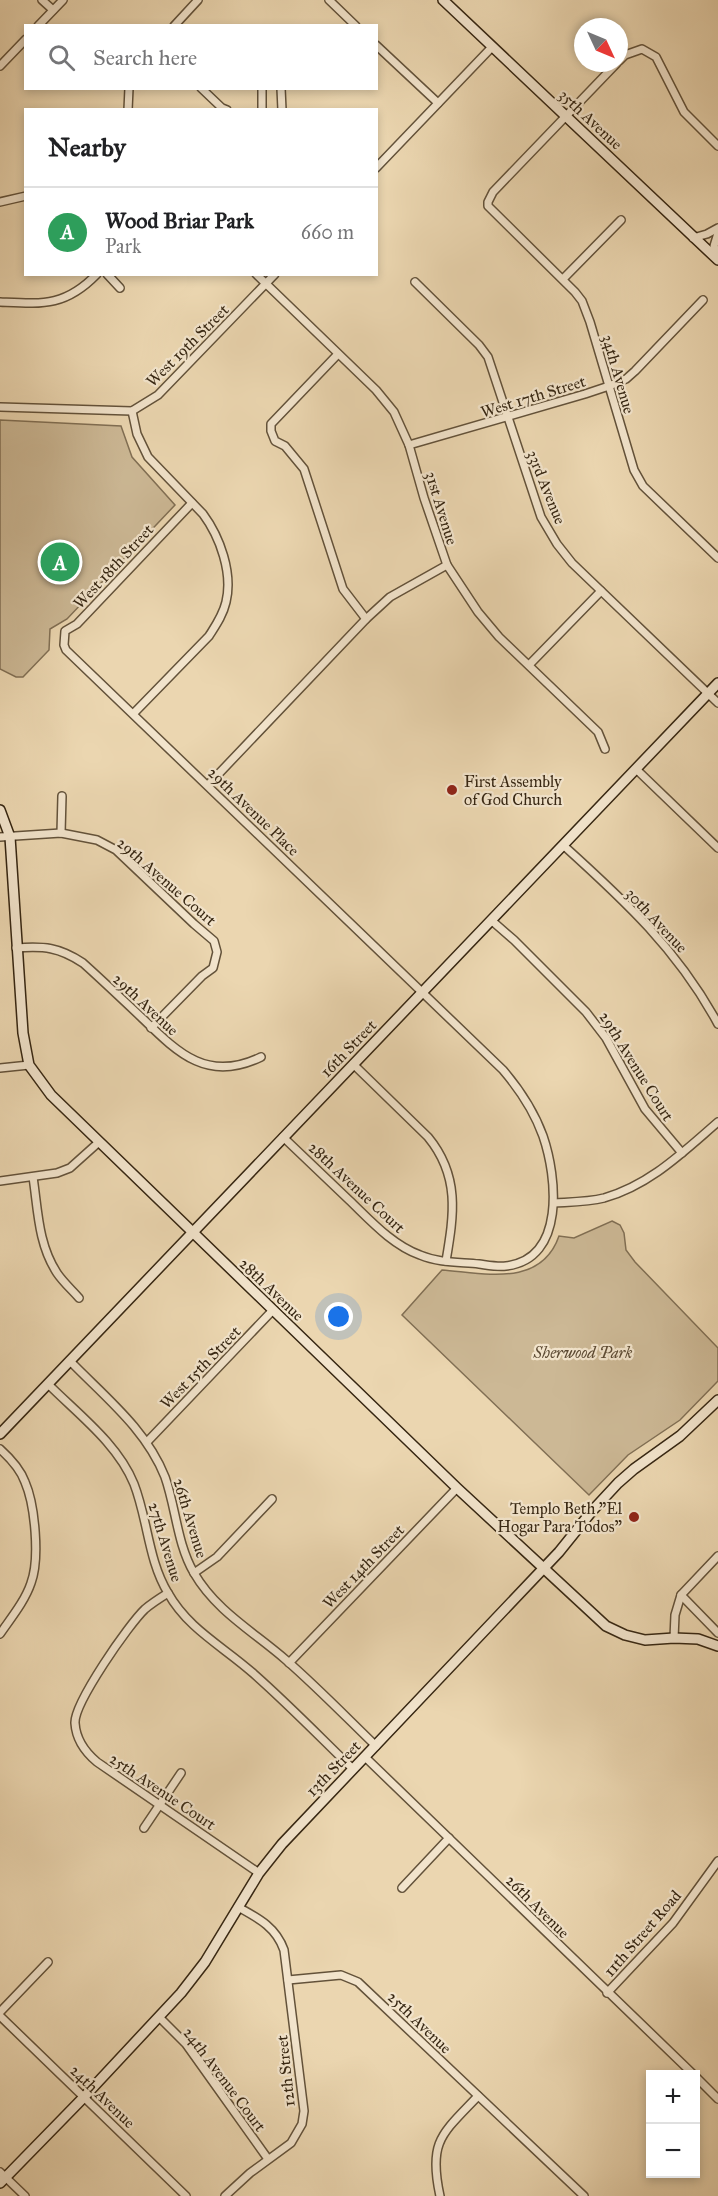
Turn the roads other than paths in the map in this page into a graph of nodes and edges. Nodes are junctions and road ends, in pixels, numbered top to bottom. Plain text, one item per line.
1 (42, 0) edge
2 (63, 0) edge
3 (198, 0) edge
4 (329, 0) edge
5 (443, 0) edge
6 (53, 10) junction
7 (40, 24) edge
8 (176, 24) edge
9 (354, 24) edge
10 (24, 41) edge
11 (378, 47) edge
12 (492, 47) junction
13 (628, 54) edge
14 (0, 66) edge
15 (609, 72) edge
16 (129, 90) edge
17 (203, 90) edge
18 (262, 90) edge
19 (281, 90) edge
20 (438, 104) junction
21 (128, 108) edge
22 (222, 108) edge
23 (262, 108) edge
24 (282, 108) edge
25 (566, 117) junction
26 (718, 146) edge
27 (378, 166) edge
28 (24, 196) edge
29 (0, 202) edge
30 (621, 220) dead end
31 (718, 228) edge
32 (718, 233) edge
33 (693, 238) junction
34 (718, 255) edge
35 (718, 260) edge
36 (95, 276) edge
37 (109, 276) edge
38 (258, 276) edge
39 (272, 276) edge
40 (563, 279) junction
41 (415, 282) dead end
42 (266, 284) junction
43 (120, 288) dead end
44 (703, 300) dead end
45 (0, 302) edge
46 (338, 354) junction
47 (609, 386) junction
48 (0, 407) edge
49 (132, 411) junction
50 (508, 417) junction
51 (409, 445) junction
52 (192, 502) junction
53 (718, 558) edge
54 (447, 565) junction
55 (601, 591) junction
56 (366, 619) junction
57 (66, 650) joint
58 (529, 665) junction
59 (718, 683) edge
60 (708, 694) junction
61 (718, 703) edge
62 (134, 714) junction
63 (605, 749) dead end
64 (636, 769) junction
65 (208, 785) junction
66 (62, 796) dead end
67 (0, 810) edge
68 (61, 833) junction
69 (5, 837) edge
70 (563, 845) junction
71 (718, 848) edge
72 (491, 920) junction
73 (16, 948) junction
74 (423, 992) junction
75 (718, 1024) edge
76 (152, 1028) junction
77 (261, 1057) dead end
78 (353, 1064) junction
79 (29, 1065) junction
80 (0, 1068) edge
81 (718, 1122) edge
82 (283, 1137) junction
83 (99, 1142) junction
84 (682, 1153) junction
85 (33, 1177) junction
86 (0, 1181) edge
87 (554, 1203) junction
88 (192, 1233) junction
89 (446, 1262) junction
90 (79, 1298) dead end
91 (273, 1310) junction
92 (70, 1361) junction
93 (48, 1384) junction
94 (718, 1400) edge
95 (0, 1434) edge
96 (147, 1442) junction
97 (0, 1449) edge
98 (457, 1488) junction
99 (272, 1500) dead end
100 (718, 1556) edge
101 (544, 1568) junction
102 (194, 1573) junction
103 (168, 1593) junction
104 (681, 1594) junction
105 (718, 1633) edge
106 (0, 1634) edge
107 (674, 1638) junction
108 (718, 1646) edge
109 (289, 1663) junction
110 (375, 1746) junction
111 (365, 1757) junction
112 (353, 1769) junction
113 (181, 1773) dead end
114 (160, 1805) junction
115 (144, 1828) dead end
116 (449, 1838) junction
117 (718, 1861) edge
118 (259, 1873) junction
119 (402, 1888) dead end
120 (238, 1907) junction
121 (48, 1962) dead end
122 (288, 1980) junction
123 (607, 1993) junction
124 (0, 2014) edge
125 (159, 2017) junction
126 (688, 2070) edge
127 (700, 2082) edge
128 (478, 2096) junction
129 (84, 2097) junction
130 (718, 2099) edge
131 (268, 2159) junction
132 (2, 2178) edge
133 (25, 2196) edge
134 (186, 2196) edge
135 (225, 2196) edge
136 (440, 2196) edge
137 (584, 2196) edge

1 - 6 street
2 - 6 street
3 - 8 street
4 - 9 street
5 - 12 street, 35th Avenue
6 - 7 street
10 - 14 street
11 - 20 street
12 - 20 street
12 - 25 street, 35th Avenue
13 - 26 street
15 - 25 street
16 - 21 street
17 - 22 street
18 - 23 street
19 - 24 street
20 - 27 street
25 - 33 street, 35th Avenue
25 - 40 street, 34th Avenue
28 - 29 street
30 - 40 street
31 - 33 street
32 - 34 street
33 - 35 street, 35th Avenue
36 - 45 street
37 - 43 street
38 - 42 street, 31st Avenue
39 - 42 street, West 19th Street
40 - 47 street, 34th Avenue
41 - 50 street, 33rd Avenue
42 - 46 street, 31st Avenue
42 - 49 street, West 19th Street
44 - 47 street, West 17th Street
46 - 51 street, 31st Avenue
46 - 56 street
47 - 50 street, West 17th Street
47 - 53 street, 34th Avenue
48 - 49 street
49 - 52 street
50 - 51 street, West 17th Street
50 - 55 street, 33rd Avenue
51 - 54 street, 31st Avenue
52 - 57 street, West 18th Street
52 - 62 street
54 - 56 street
54 - 58 street, 31st Avenue
55 - 58 street
55 - 60 street, 33rd Avenue
56 - 65 street
57 - 62 street, 29th Avenue Place
58 - 63 street, 31st Avenue
59 - 60 street, 16th Street
60 - 61 street, 33rd Avenue
60 - 64 street, 16th Street
62 - 65 street, 29th Avenue Place
64 - 70 street, 16th Street
64 - 71 street
65 - 74 street, 29th Avenue Place
66 - 68 street
67 - 69 street, 28th Avenue
68 - 69 street, 29th Avenue Court
68 - 76 street, 29th Avenue Court
69 - 73 street, 28th Avenue
70 - 72 street, 16th Street
70 - 75 street, 30th Avenue
72 - 74 street, 16th Street
72 - 84 street, 29th Avenue Court
73 - 76 street, 29th Avenue
73 - 79 street, 28th Avenue
74 - 78 street, 16th Street
74 - 87 street
76 - 77 street, 29th Avenue
78 - 82 street, 16th Street
78 - 89 street
79 - 80 street
79 - 83 street, 28th Avenue
81 - 84 street
82 - 88 street, 16th Street
82 - 89 street, 28th Avenue Court
83 - 85 street
83 - 88 street, 28th Avenue
84 - 87 street
85 - 86 street
85 - 90 street
87 - 89 street, 28th Avenue Court
88 - 91 street, 28th Avenue
88 - 92 street, 16th Street
91 - 96 street, West 15th Street
91 - 98 street, 28th Avenue
92 - 93 street, 16th Street
92 - 96 street, 26th Avenue
93 - 95 street, 16th Street
93 - 103 street, 27th Avenue
94 - 101 street, 13th Street
96 - 102 street, 26th Avenue
97 - 106 street
98 - 101 street, 28th Avenue
98 - 109 street, West 14th Street
99 - 102 street
100 - 104 street
101 - 107 street, 28th Avenue
101 - 110 street, 13th Street
102 - 109 street, 26th Avenue
103 - 112 street, 27th Avenue
103 - 114 street, 25th Avenue Court
104 - 105 street
104 - 107 street
107 - 108 street, 28th Avenue
109 - 110 street, 26th Avenue
110 - 111 street, 13th Street
111 - 112 street, 13th Street
111 - 116 street, 26th Avenue
112 - 118 street, 13th Street
113 - 114 street
114 - 115 street
114 - 118 street, 25th Avenue Court
116 - 119 street
116 - 123 street, 26th Avenue
117 - 123 street, 11th Street Road
118 - 120 street, 13th Street
120 - 122 street
120 - 125 street, 13th Street
121 - 124 street
122 - 128 street, 25th Avenue
122 - 131 street, 12th Street
123 - 126 street, 26th Avenue
124 - 129 street, 24th Avenue
125 - 129 street, 13th Street
125 - 131 street, 24th Avenue Court
127 - 130 street, 26th Avenue
128 - 136 street
128 - 137 street, 25th Avenue
129 - 132 street, 13th Street
129 - 134 street, 24th Avenue
131 - 135 street, 12th Street
132 - 133 street

